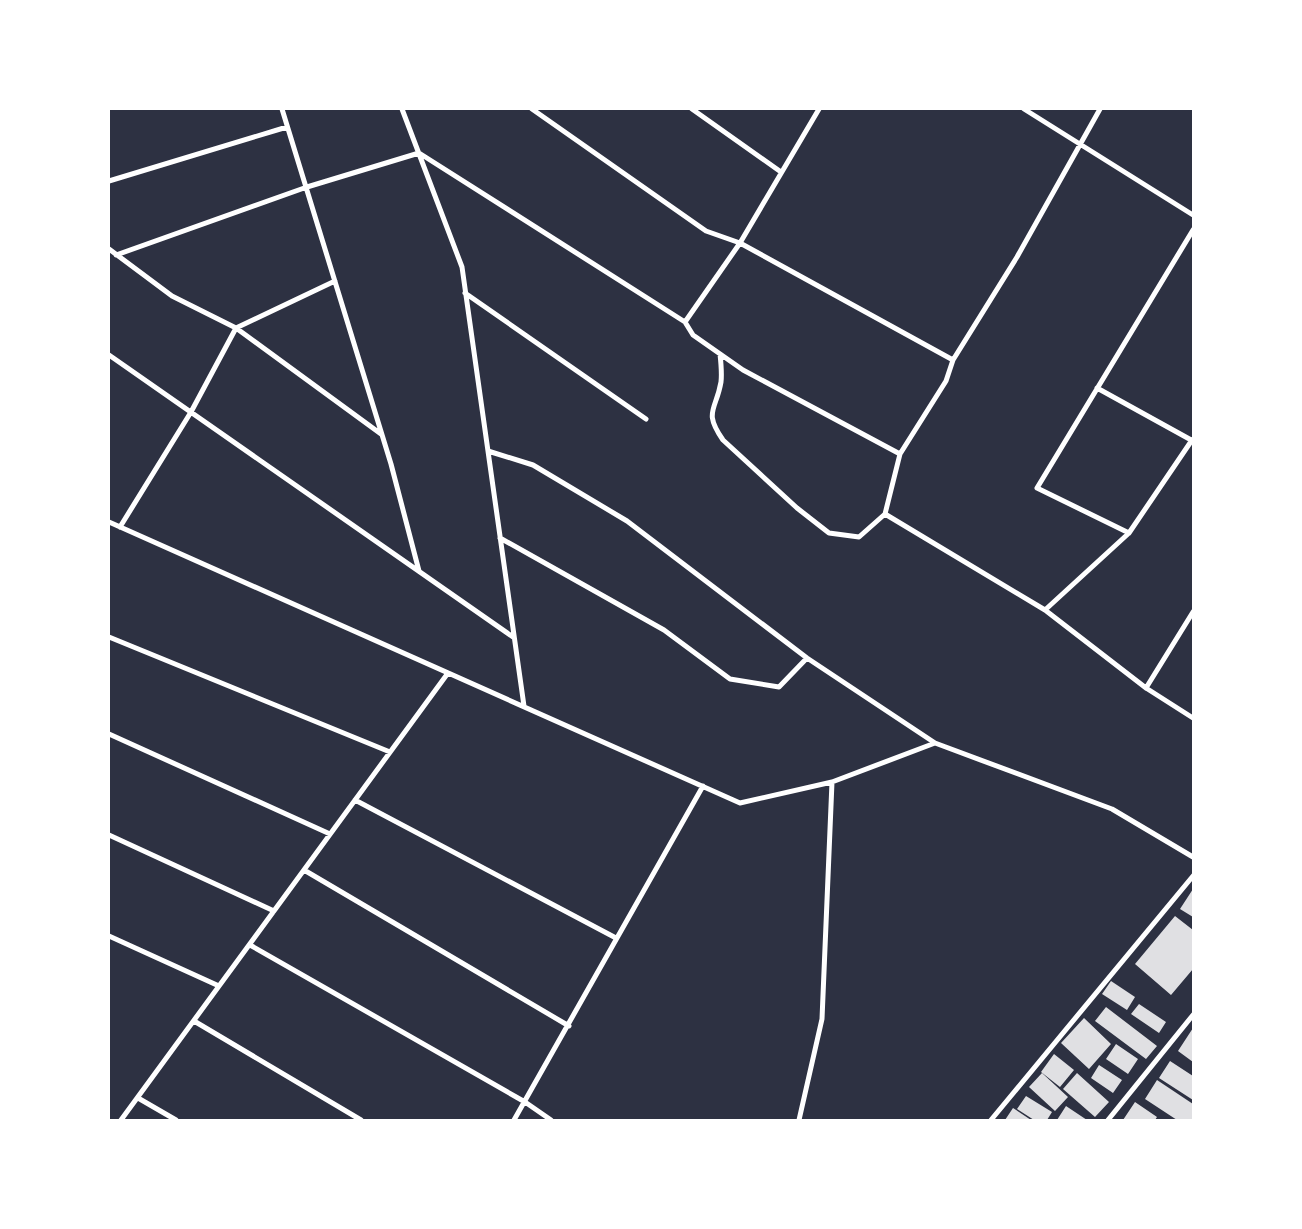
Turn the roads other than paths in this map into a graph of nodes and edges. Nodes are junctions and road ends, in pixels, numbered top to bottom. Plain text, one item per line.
1 (282, 109) edge
2 (402, 109) edge
3 (532, 109) edge
4 (692, 109) edge
5 (819, 109) edge
6 (1024, 109) edge
7 (1100, 109) edge
8 (287, 127) junction
9 (1081, 145) junction
10 (418, 152) junction
11 (781, 172) junction
12 (109, 181) edge
13 (307, 187) junction
14 (1193, 215) edge
15 (1193, 230) edge
16 (740, 243) junction
17 (109, 249) edge
18 (116, 255) junction
19 (335, 281) junction
20 (465, 293) junction
21 (685, 322) junction
22 (236, 328) junction
23 (720, 354) junction
24 (109, 355) edge
25 (953, 360) junction
26 (1098, 388) junction
27 (191, 412) junction
28 (646, 419) dead end
29 (382, 435) junction
30 (1193, 441) edge
31 (488, 451) junction
32 (900, 454) junction
33 (885, 514) junction
34 (109, 522) edge
35 (120, 527) junction
36 (1129, 533) junction
37 (500, 538) junction
38 (419, 571) junction
39 (1045, 610) junction
40 (1193, 612) edge
41 (109, 637) edge
42 (514, 637) junction
43 (807, 658) junction
44 (448, 673) junction
45 (1146, 688) junction
46 (524, 706) junction
47 (1193, 718) edge
48 (109, 734) edge
49 (935, 743) junction
50 (390, 752) junction
51 (832, 782) junction
52 (703, 786) junction
53 (355, 800) junction
54 (330, 834) junction
55 (109, 835) edge
56 (1193, 857) edge
57 (304, 870) junction
58 (1193, 876) edge
59 (274, 911) junction
60 (109, 936) edge
61 (616, 938) junction
62 (250, 945) junction
63 (219, 986) junction
64 (1193, 1015) edge
65 (194, 1020) junction
66 (569, 1026) junction
67 (138, 1098) junction
68 (525, 1102) junction
69 (121, 1120) edge
70 (176, 1120) edge
71 (361, 1120) edge
72 (514, 1120) edge
73 (551, 1120) edge
74 (799, 1120) edge
75 (991, 1120) edge
76 (1108, 1120) edge

1 - 8 street
2 - 10 street
3 - 16 street
4 - 11 street
5 - 11 street
6 - 9 street
7 - 9 street
8 - 12 street
8 - 13 street
9 - 14 street
9 - 25 street
10 - 13 street
10 - 20 street
10 - 21 street
11 - 16 street
13 - 18 street
13 - 19 street
15 - 26 street
16 - 21 street
16 - 25 street
17 - 18 street
18 - 22 street
19 - 22 street
19 - 29 street
20 - 28 street
20 - 31 street
21 - 23 street
22 - 27 street
22 - 29 street
23 - 32 street
23 - 33 street
24 - 27 street
25 - 32 street
26 - 30 street
26 - 36 street
27 - 35 street
27 - 38 street
29 - 38 street
30 - 36 street
31 - 37 street
31 - 43 street
32 - 33 street
33 - 39 street
34 - 35 street
35 - 44 street
36 - 39 street
37 - 42 street
37 - 43 street
38 - 42 street
39 - 45 street
40 - 45 street
41 - 50 street
42 - 46 street
43 - 49 street
44 - 46 street
44 - 50 street
45 - 47 street
46 - 52 street
48 - 54 street
49 - 51 street
49 - 56 street
50 - 53 street
51 - 52 street
51 - 74 street
52 - 61 street
53 - 54 street
53 - 61 street
54 - 57 street
55 - 59 street
57 - 59 street
57 - 66 street
58 - 75 street
59 - 62 street
60 - 63 street
61 - 66 street
62 - 63 street
62 - 68 street
63 - 65 street
64 - 76 street
65 - 67 street
65 - 71 street
66 - 68 street
67 - 69 street
67 - 70 street
68 - 72 street
68 - 73 street

